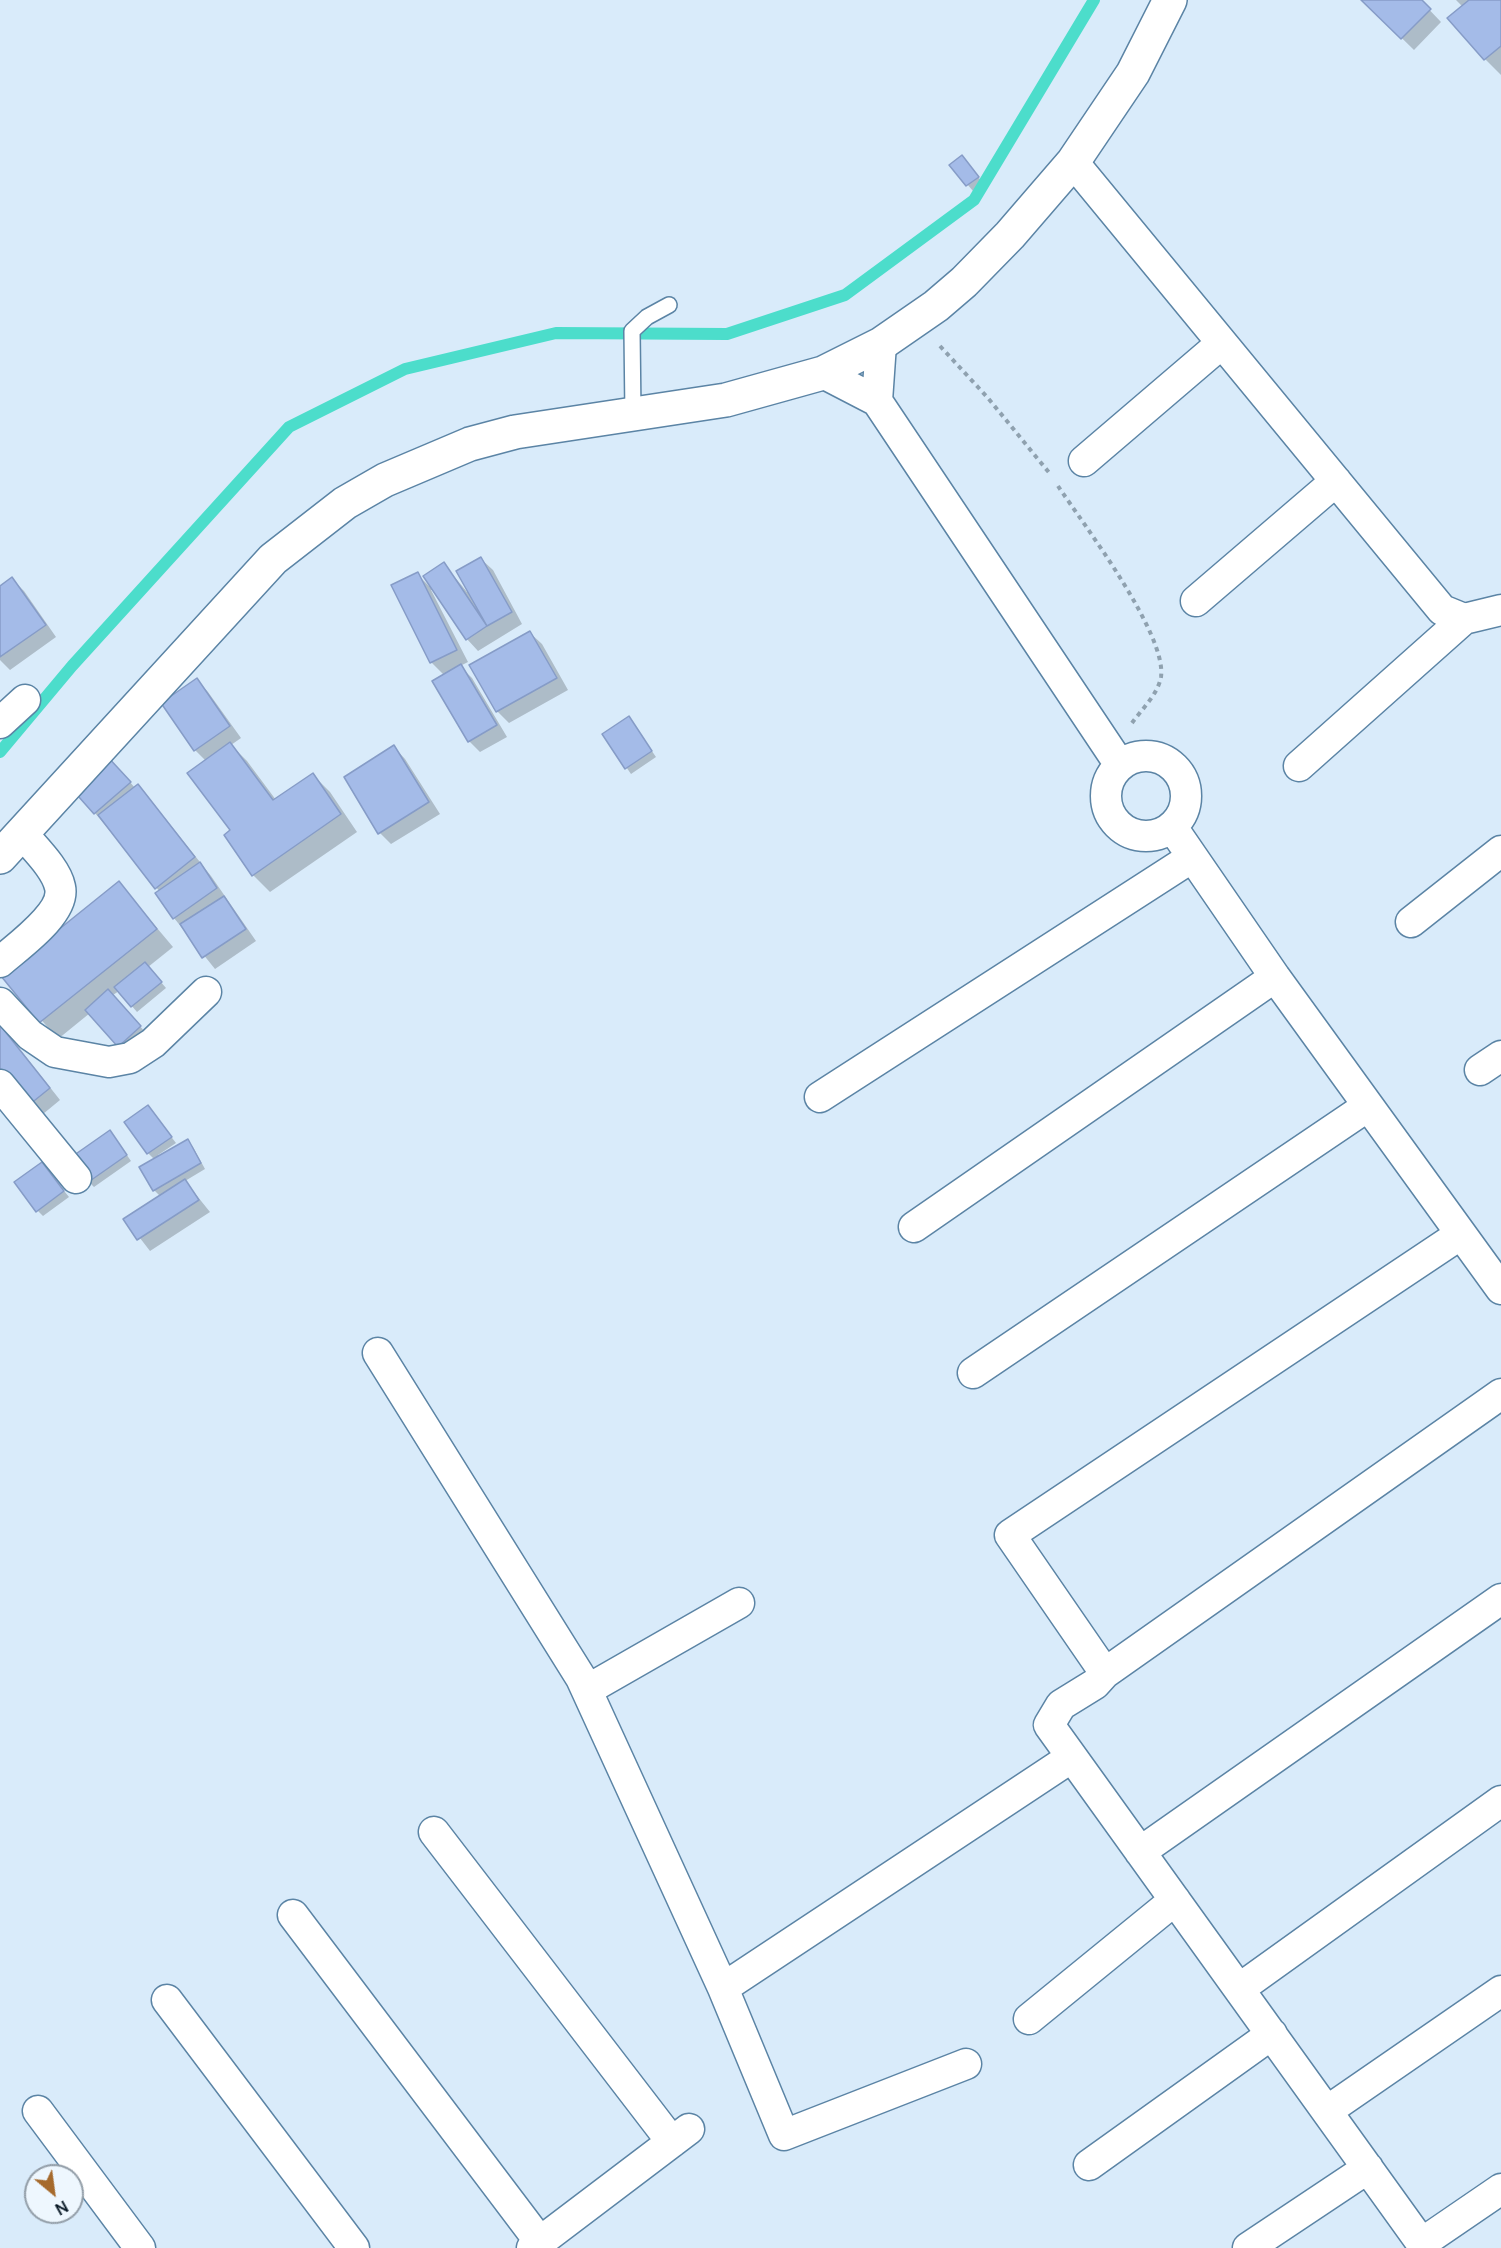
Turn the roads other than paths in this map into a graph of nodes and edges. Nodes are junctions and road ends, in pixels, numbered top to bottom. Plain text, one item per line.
1 (1170, 0) edge
2 (1073, 162) junction
3 (669, 305) dead end
4 (881, 344) junction
5 (1222, 344) junction
6 (823, 373) junction
7 (632, 401) junction
8 (877, 401) junction
9 (1084, 461) dead end
10 (1336, 481) junction
11 (1196, 602) dead end
12 (1501, 610) edge
13 (1464, 619) junction
14 (25, 700) dead end
15 (0, 723) edge
16 (1123, 764) junction
17 (1299, 766) dead end
18 (1172, 827) junction
19 (22, 833) junction
20 (1501, 851) edge
21 (0, 857) edge
22 (1191, 858) junction
23 (1411, 922) dead end
24 (0, 962) edge
25 (1275, 977) junction
26 (206, 992) dead end
27 (0, 1003) edge
28 (0, 1084) edge
29 (820, 1098) dead end
30 (1368, 1106) junction
31 (76, 1178) dead end
32 (914, 1227) dead end
33 (1461, 1234) junction
34 (1501, 1289) edge
35 (378, 1353) dead end
36 (973, 1373) dead end
37 (1501, 1394) edge
38 (1501, 1599) edge
39 (739, 1603) dead end
40 (1105, 1673) junction
41 (587, 1690) junction
42 (1072, 1757) junction
43 (1501, 1801) edge
44 (434, 1832) dead end
45 (1140, 1852) junction
46 (1175, 1900) junction
47 (293, 1915) dead end
48 (723, 1988) junction
49 (1239, 1989) junction
50 (1501, 1991) edge
51 (166, 2000) dead end
52 (1029, 2019) dead end
53 (1272, 2034) junction
54 (966, 2064) dead end
55 (38, 2111) dead end
56 (1327, 2111) junction
57 (1089, 2165) dead end
58 (1368, 2168) junction
59 (1501, 2189) edge
60 (536, 2245) edge
61 (1424, 2245) edge
62 (140, 2248) edge
63 (354, 2248) edge
64 (1248, 2248) edge

1 - 2 street
2 - 4 street
2 - 5 street
3 - 7 lane
4 - 6 street
4 - 8 street
5 - 9 street
5 - 10 street
6 - 7 street
6 - 8 street
7 - 19 street
8 - 16 street
10 - 11 street
10 - 13 street
12 - 13 street
13 - 17 street
14 - 15 street
16 - 18 street
16 - 18 street
18 - 22 street
19 - 21 street
19 - 24 street
20 - 23 street
22 - 25 street
22 - 29 street
25 - 30 street
25 - 32 street
26 - 27 street
28 - 31 street
30 - 33 street
30 - 36 street
33 - 34 street
33 - 40 street
35 - 41 street
37 - 40 street
38 - 45 street
39 - 41 street
40 - 42 street
41 - 48 street
42 - 45 street
42 - 48 street
43 - 49 street
44 - 60 street
45 - 46 street
46 - 49 street
46 - 52 street
47 - 60 street
48 - 54 street
49 - 53 street
50 - 56 street
51 - 63 street
53 - 56 street
53 - 57 street
55 - 62 street
56 - 58 street
58 - 61 street
58 - 64 street
59 - 61 street

